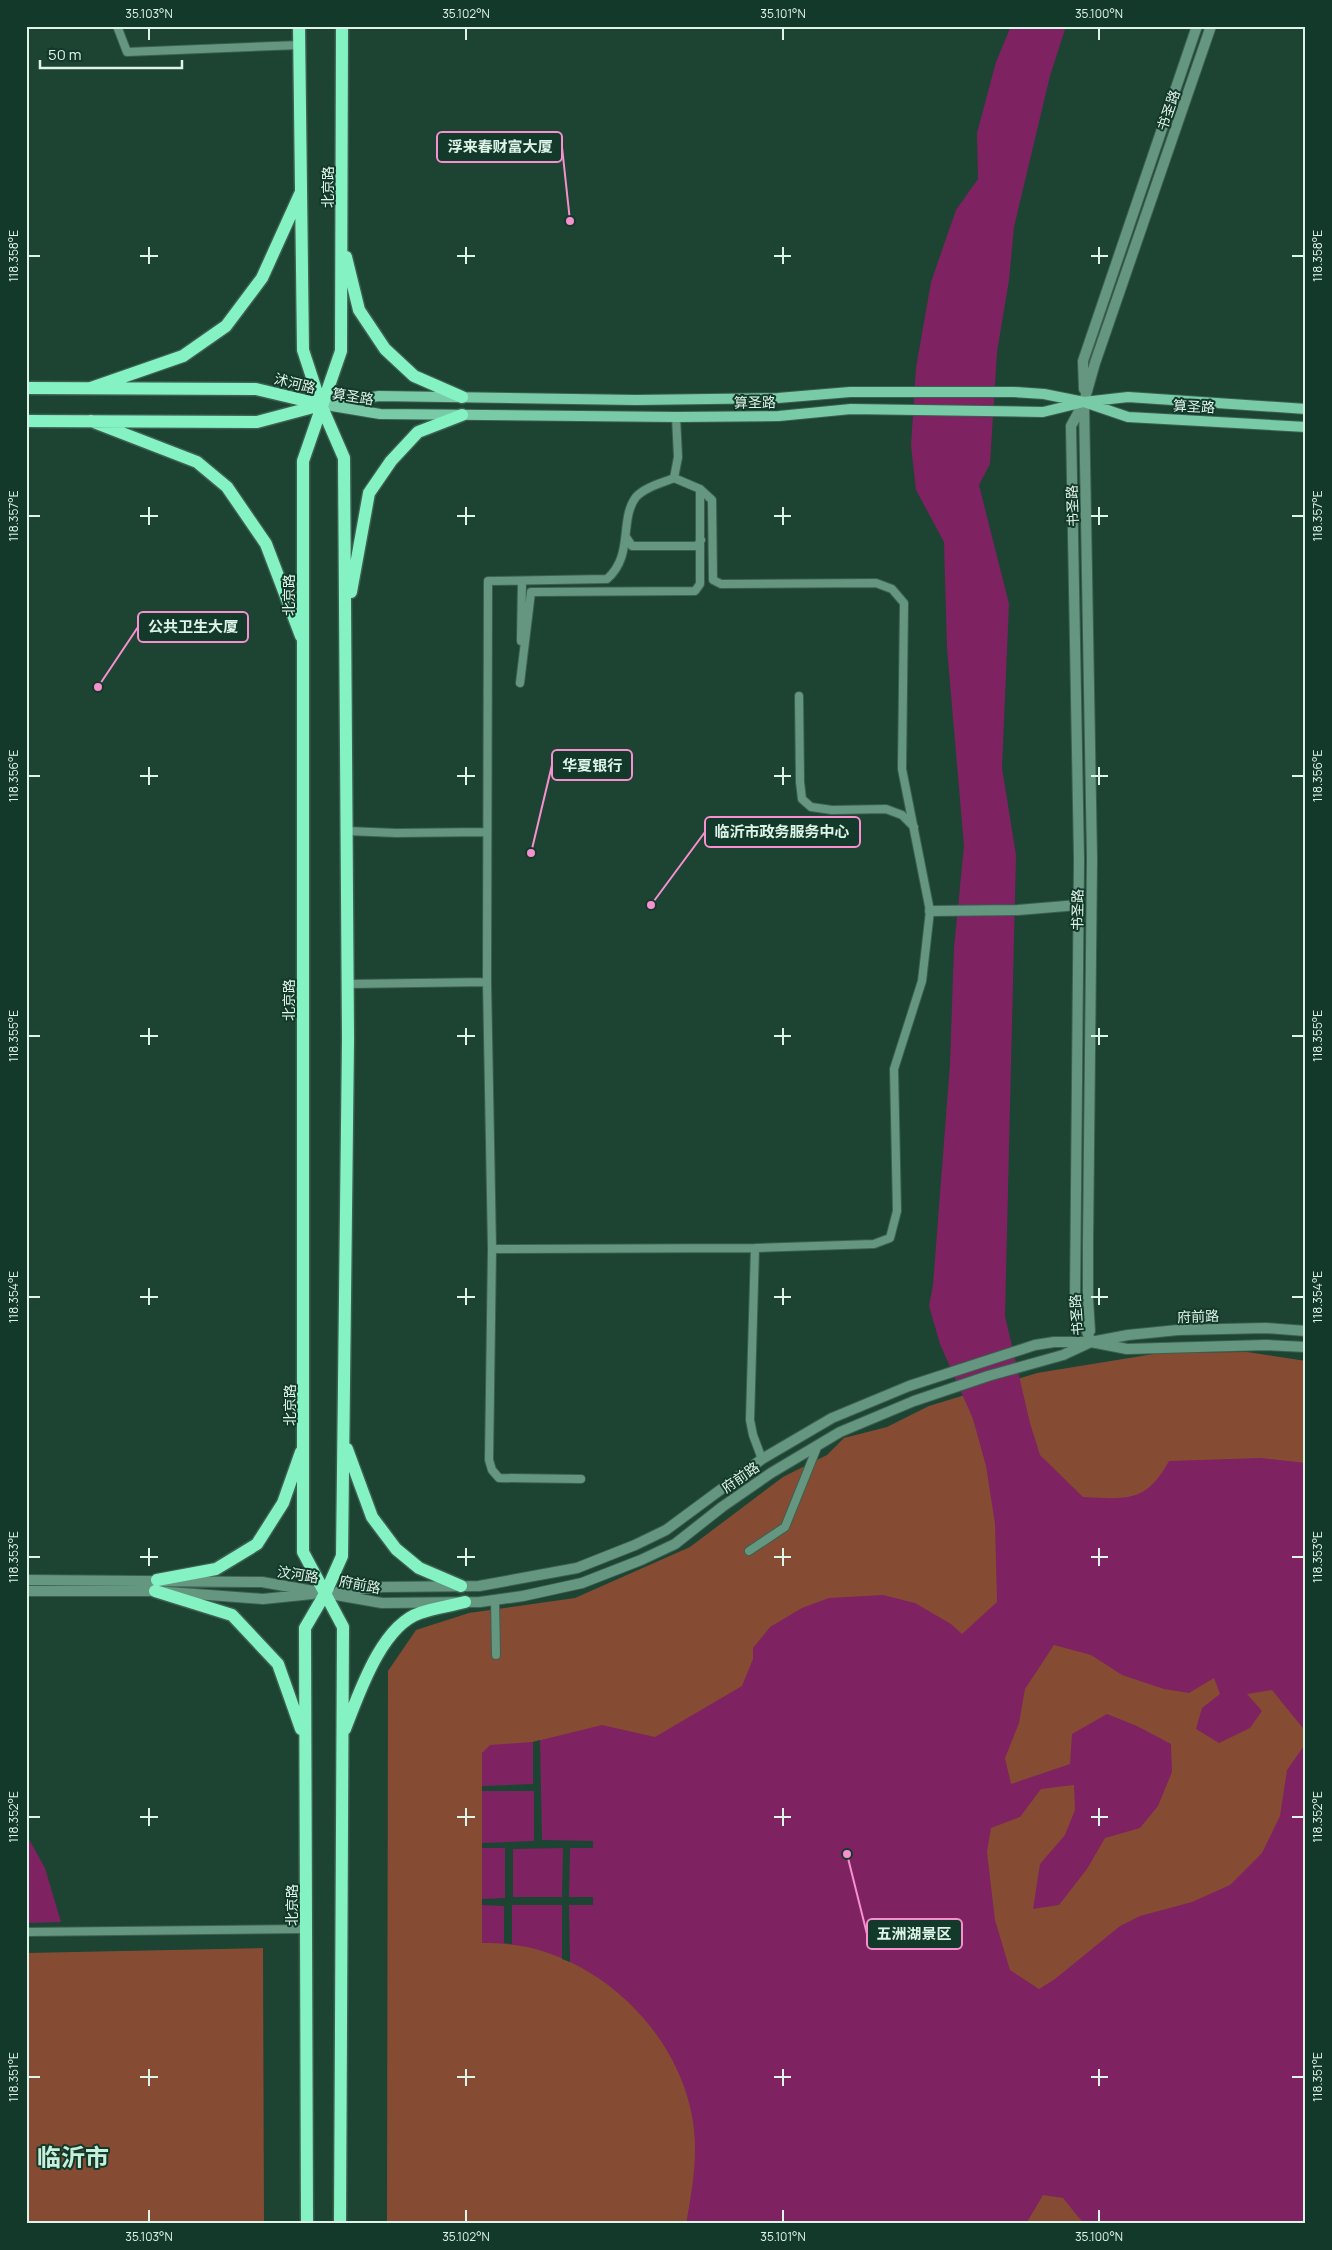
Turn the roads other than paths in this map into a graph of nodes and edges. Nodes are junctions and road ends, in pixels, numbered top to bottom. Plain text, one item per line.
1 (117, 26) edge
2 (299, 26) edge
3 (342, 26) edge
4 (1198, 26) edge
5 (1211, 26) edge
6 (300, 45) junction
7 (302, 189) junction
8 (342, 240) junction
9 (26, 388) edge
10 (91, 388) junction
11 (462, 397) junction
12 (1084, 402) junction
13 (321, 405) junction
14 (1306, 409) edge
15 (462, 415) junction
16 (676, 418) junction
17 (26, 421) edge
18 (91, 421) junction
19 (1306, 427) edge
20 (674, 478) junction
21 (700, 489) junction
22 (626, 537) junction
23 (701, 540) junction
24 (522, 581) junction
25 (345, 629) junction
26 (303, 644) junction
27 (799, 696) dead end
28 (915, 829) junction
29 (347, 831) junction
30 (487, 832) junction
31 (1078, 905) junction
32 (930, 911) junction
33 (487, 982) junction
34 (348, 984) junction
35 (755, 1248) junction
36 (492, 1249) junction
37 (1306, 1331) edge
38 (1091, 1342) junction
39 (1306, 1347) edge
40 (344, 1441) junction
41 (304, 1442) junction
42 (818, 1445) junction
43 (762, 1459) junction
44 (581, 1478) dead end
45 (749, 1551) dead end
46 (26, 1580) edge
47 (156, 1586) junction
48 (460, 1586) junction
49 (26, 1591) edge
50 (326, 1592) junction
51 (495, 1600) junction
52 (465, 1602) junction
53 (496, 1655) dead end
54 (342, 1736) junction
55 (305, 1739) junction
56 (306, 1929) junction
57 (26, 1932) edge
58 (307, 2224) edge
59 (340, 2224) edge

1 - 6 lane
2 - 6 main road, 北京路
3 - 8 main road, 北京路
4 - 12 street, 书圣路
5 - 12 street, 书圣路
6 - 7 main road, 北京路
7 - 10 main road
7 - 13 main road, 北京路
8 - 11 main road
8 - 13 main road, 北京路
9 - 10 main road, 沭河路
10 - 13 main road, 沭河路
11 - 12 main road, 算圣路
11 - 13 main road, 算圣路
12 - 14 main road, 算圣路
12 - 16 main road, 算圣路
12 - 19 main road, 算圣路
12 - 31 street, 书圣路
12 - 38 street, 书圣路
13 - 15 main road, 算圣路
13 - 18 main road, 沭河路
13 - 25 main road, 北京路
13 - 26 main road, 北京路
15 - 16 main road, 算圣路
15 - 25 main road
16 - 20 lane
17 - 18 main road, 沭河路
18 - 26 main road
20 - 21 lane
20 - 22 lane
21 - 23 lane
21 - 28 lane
22 - 23 lane
22 - 24 lane
23 - 24 lane
24 - 30 lane
25 - 29 main road, 北京路
26 - 41 main road, 北京路
27 - 28 lane
28 - 32 lane
29 - 30 lane
29 - 34 main road, 北京路
30 - 33 lane
31 - 32 street
31 - 38 street, 书圣路
32 - 35 lane
33 - 34 lane
33 - 36 lane
34 - 40 main road, 北京路
35 - 36 lane
35 - 43 lane
36 - 44 lane
37 - 38 street, 府前路
38 - 39 street, 府前路
38 - 42 street, 府前路
38 - 43 street, 府前路
40 - 48 main road
40 - 50 main road, 北京路
41 - 47 main road
41 - 50 main road, 北京路
42 - 45 lane
42 - 51 street, 府前路
43 - 48 street, 府前路
46 - 47 street, 汶河路
47 - 49 street, 汶河路
47 - 50 street, 汶河路
47 - 50 street, 汶河路
47 - 55 main road
48 - 50 street, 府前路
50 - 52 street, 府前路
50 - 54 main road, 北京路
50 - 55 main road, 北京路
51 - 52 street, 府前路
51 - 53 lane
52 - 54 main road
54 - 59 main road, 北京路
55 - 56 main road, 北京路
56 - 57 lane
56 - 58 main road, 北京路

